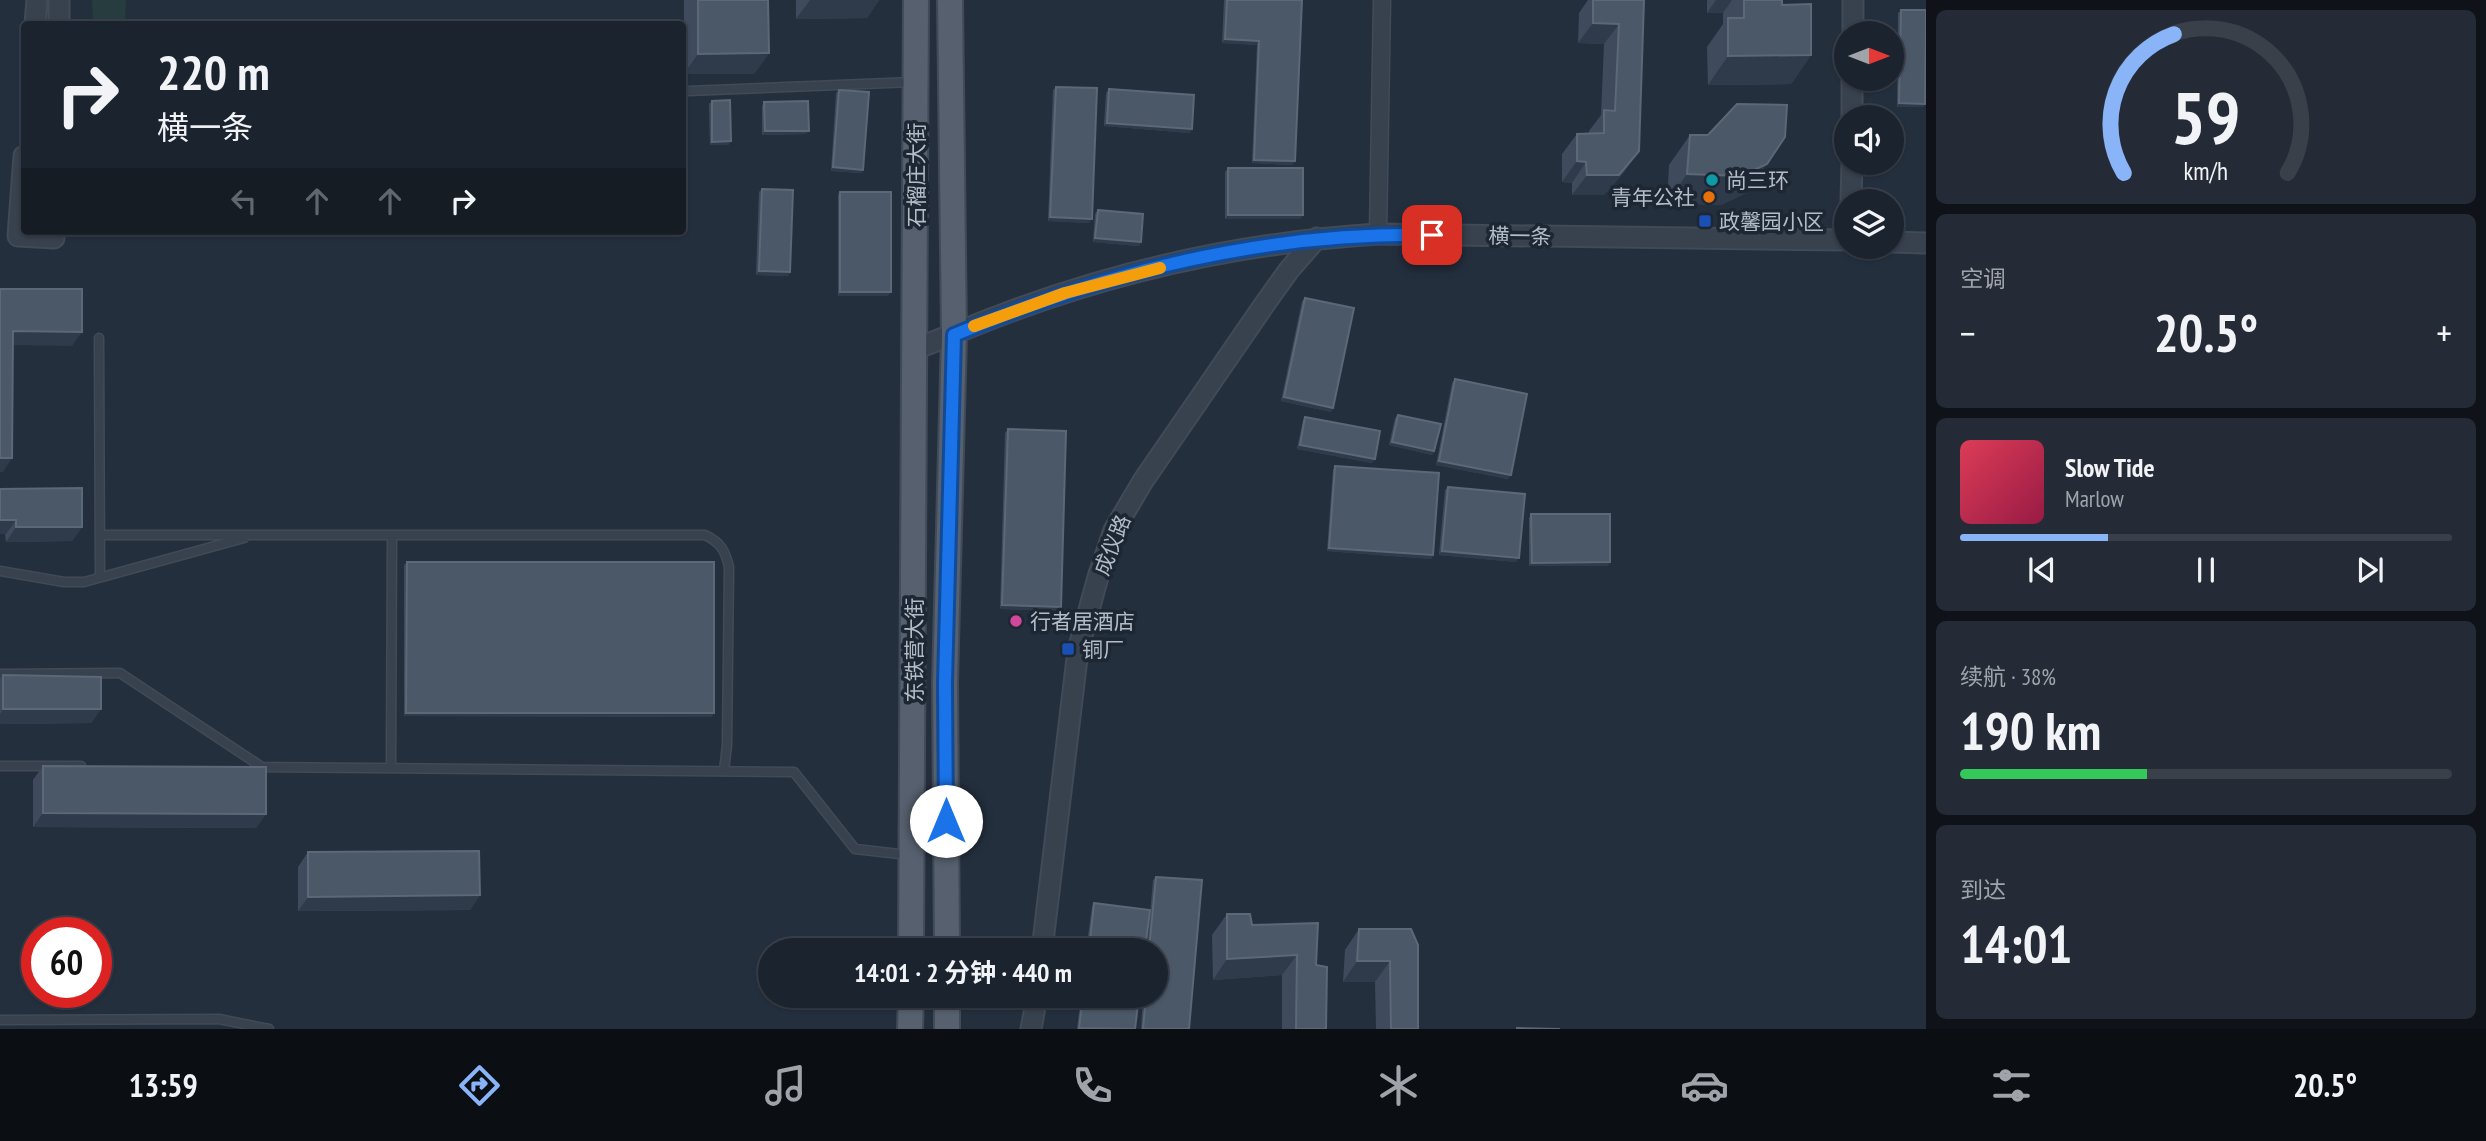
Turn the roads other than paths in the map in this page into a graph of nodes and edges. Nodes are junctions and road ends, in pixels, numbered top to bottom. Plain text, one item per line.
1 (37, 0) edge
2 (59, 0) edge
3 (916, 0) edge
4 (950, 0) edge
5 (1382, 0) edge
6 (1853, 0) edge
7 (35, 21) edge
8 (59, 21) edge
9 (1853, 21) edge
10 (917, 81) junction
11 (688, 91) dead end
12 (21, 196) edge
13 (1378, 234) junction
14 (54, 235) edge
15 (1317, 238) junction
16 (1834, 240) edge
17 (1904, 242) edge
18 (1926, 243) edge
19 (954, 335) junction
20 (99, 338) dead end
21 (915, 349) junction
22 (100, 535) junction
23 (254, 535) junction
24 (392, 536) junction
25 (0, 572) edge
26 (100, 577) junction
27 (0, 674) edge
28 (0, 766) edge
29 (96, 766) edge
30 (248, 767) edge
31 (262, 767) junction
32 (391, 768) junction
33 (724, 771) junction
34 (912, 855) junction
35 (911, 938) edge
36 (947, 938) edge
37 (1043, 938) edge
38 (911, 1008) edge
39 (947, 1008) edge
40 (1035, 1008) edge
41 (0, 1020) edge
42 (268, 1029) edge
43 (910, 1029) edge
44 (947, 1029) edge
45 (1031, 1029) edge

1 - 7 street
2 - 8 street
3 - 10 main road, 石榴庄大街
4 - 19 main road, 石榴庄大街
5 - 13 street
6 - 9 street
10 - 11 lane
10 - 21 main road, 石榴庄大街
12 - 14 street
13 - 15 street, 横一条
13 - 16 street, 横一条
15 - 19 street, 横一条
15 - 37 street, 成仪路
17 - 18 street
19 - 21 street, 横一条
19 - 36 main road, 东铁营大街
20 - 22 lane
21 - 34 main road, 东铁营大街
22 - 23 lane
22 - 26 lane
23 - 24 lane
23 - 26 lane
24 - 32 lane
24 - 33 lane
25 - 26 lane
27 - 31 lane
28 - 29 lane
30 - 31 lane
31 - 32 lane
32 - 33 lane
33 - 34 lane
34 - 35 main road, 东铁营大街
38 - 43 main road
39 - 44 main road
40 - 45 street
41 - 42 lane

